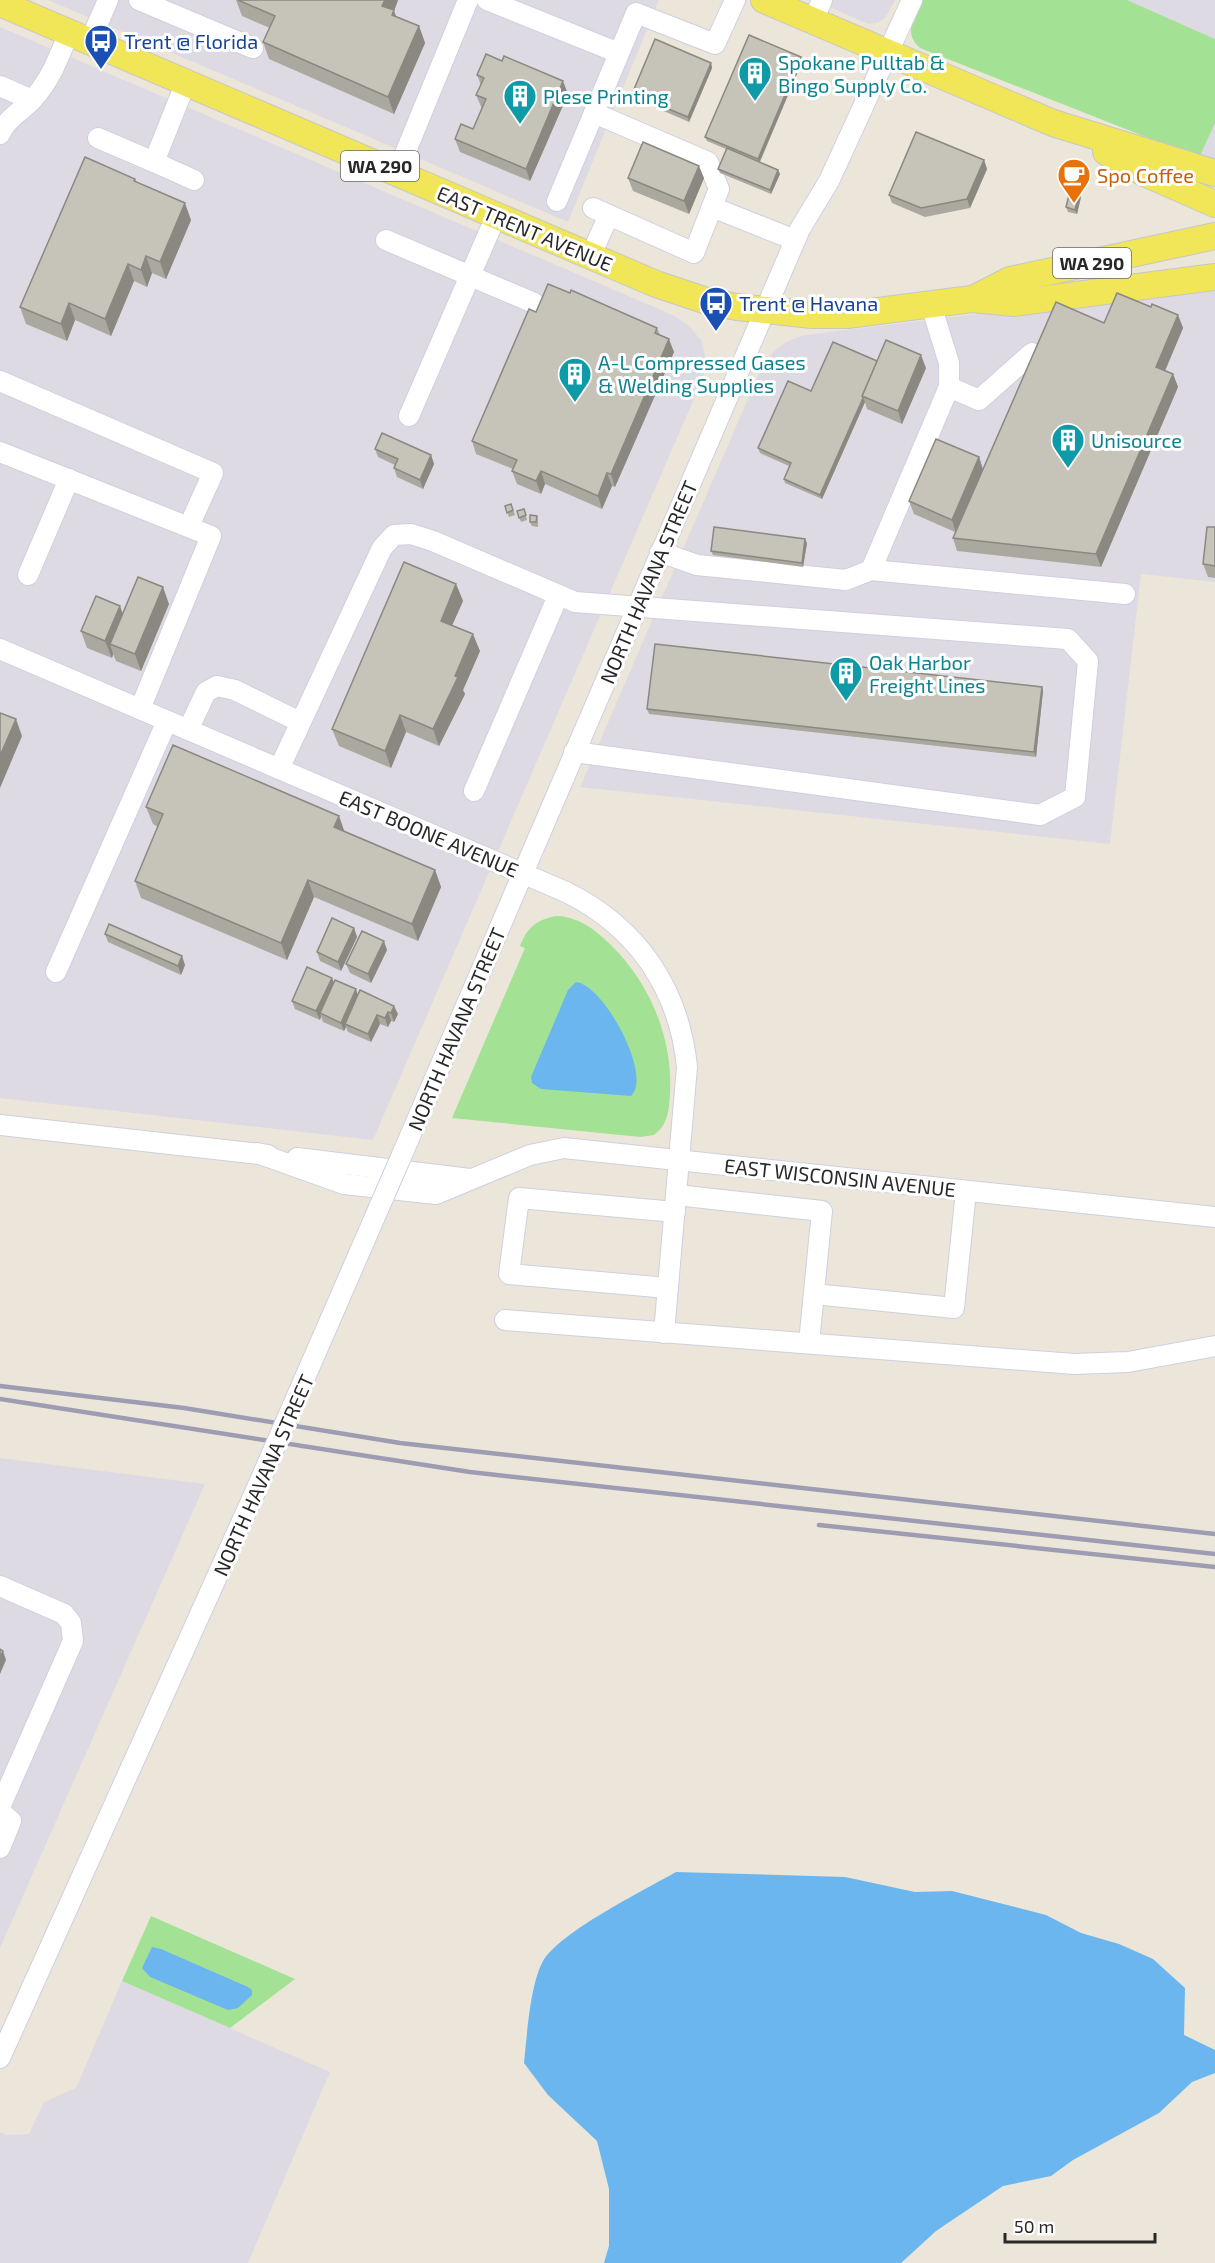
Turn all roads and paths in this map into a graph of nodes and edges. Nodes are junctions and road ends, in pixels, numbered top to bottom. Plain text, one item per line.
1 (108, 0) edge
2 (139, 0) edge
3 (468, 0) edge
4 (487, 0) edge
5 (735, 0) edge
6 (764, 0) edge
7 (912, 0) edge
8 (0, 3) edge
9 (818, 11) edge
10 (79, 37) junction
11 (253, 48) dead end
12 (619, 53) junction
13 (888, 53) junction
14 (186, 82) junction
15 (0, 86) edge
16 (32, 100) junction
17 (594, 113) junction
18 (1053, 123) junction
19 (0, 134) edge
20 (99, 138) dead end
21 (154, 162) junction
22 (397, 173) junction
23 (1215, 173) edge
24 (194, 180) dead end
25 (557, 201) dead end
26 (1215, 204) edge
27 (712, 207) junction
28 (496, 216) junction
29 (1215, 236) edge
30 (386, 240) dead end
31 (795, 240) junction
32 (590, 256) junction
33 (470, 276) junction
34 (1215, 277) edge
35 (972, 299) junction
36 (534, 303) dead end
37 (931, 305) junction
38 (765, 311) junction
39 (1032, 352) edge
40 (0, 381) edge
41 (949, 387) junction
42 (409, 417) dead end
43 (0, 452) edge
44 (69, 479) junction
45 (189, 526) junction
46 (660, 552) junction
47 (871, 570) junction
48 (28, 575) dead end
49 (1125, 594) dead end
50 (558, 596) junction
51 (636, 608) junction
52 (0, 649) edge
53 (140, 709) junction
54 (167, 721) junction
55 (300, 722) junction
56 (188, 730) junction
57 (574, 752) junction
58 (279, 769) junction
59 (474, 791) dead end
60 (522, 873) junction
61 (56, 972) dead end
62 (0, 1125) edge
63 (679, 1160) junction
64 (966, 1191) junction
65 (675, 1204) junction
66 (1215, 1217) edge
67 (668, 1288) junction
68 (814, 1294) junction
69 (505, 1320) dead end
70 (664, 1333) junction
71 (809, 1343) junction
72 (1215, 1346) edge
73 (0, 1586) edge
74 (0, 1809) edge
75 (0, 1848) edge
76 (0, 2058) edge

1 - 10 street
2 - 11 street
3 - 22 street
4 - 12 street
5 - 12 street
6 - 9 main road
7 - 13 street, NORTH HAVANA STREET
8 - 10 main road, EAST TRENT AVENUE / WA 290
9 - 13 main road
10 - 14 main road, EAST TRENT AVENUE / WA 290
10 - 16 street
12 - 17 street
13 - 18 main road
13 - 31 street, NORTH HAVANA STREET
14 - 21 street
14 - 22 main road, EAST TRENT AVENUE / WA 290
15 - 16 street
16 - 19 street
17 - 25 street
17 - 27 street
18 - 23 main road
18 - 26 main road
20 - 21 street
21 - 24 street
22 - 28 main road, EAST TRENT AVENUE / WA 290
27 - 31 street
27 - 32 street
28 - 32 main road, EAST TRENT AVENUE / WA 290
28 - 33 street
29 - 35 main road, EAST TRENT AVENUE / WA 290
30 - 33 street
31 - 38 street, NORTH HAVANA STREET
32 - 38 main road, EAST TRENT AVENUE / WA 290
33 - 36 street
33 - 42 street
34 - 35 main road, EAST TRENT AVENUE / WA 290
35 - 37 main road, EAST TRENT AVENUE / WA 290
37 - 38 main road, EAST TRENT AVENUE / WA 290
37 - 41 street
38 - 46 street, NORTH HAVANA STREET
39 - 41 street
40 - 45 street
41 - 47 street
43 - 44 street
44 - 45 street
44 - 48 street
45 - 53 street
46 - 47 street
46 - 51 street, NORTH HAVANA STREET
47 - 49 street
50 - 51 street
50 - 55 street
50 - 59 street
51 - 57 street, NORTH HAVANA STREET
51 - 57 street
52 - 53 street, EAST BOONE AVENUE
53 - 54 street, EAST BOONE AVENUE
54 - 56 street, EAST BOONE AVENUE
54 - 61 street
55 - 56 street
55 - 58 street
56 - 58 street, EAST BOONE AVENUE
57 - 60 street, NORTH HAVANA STREET
58 - 60 street, EAST BOONE AVENUE
60 - 63 street, EAST BOONE AVENUE
60 - 76 street, NORTH HAVANA STREET, bridge
62 - 63 street, EAST WISCONSIN AVENUE
63 - 64 street, EAST WISCONSIN AVENUE
63 - 65 street, EAST BOONE AVENUE
64 - 66 street, EAST WISCONSIN AVENUE
64 - 68 street
65 - 67 street, EAST BOONE AVENUE
65 - 67 street
65 - 68 street
67 - 70 street, EAST BOONE AVENUE
68 - 71 street
69 - 70 street
70 - 71 street
71 - 72 street
73 - 74 street
74 - 75 street

